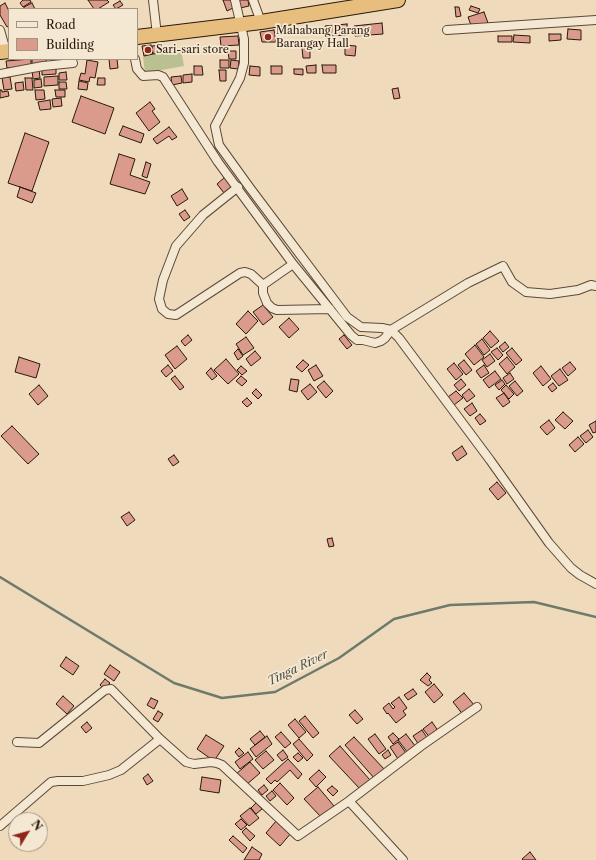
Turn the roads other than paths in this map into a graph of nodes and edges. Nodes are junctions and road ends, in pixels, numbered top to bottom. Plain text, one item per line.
1 (152, 0) edge
2 (235, 0) edge
3 (253, 0) edge
4 (398, 0) edge
5 (596, 20) edge
6 (261, 22) junction
7 (241, 24) junction
8 (0, 30) edge
9 (447, 30) dead end
10 (157, 35) junction
11 (138, 37) edge
12 (5, 51) edge
13 (135, 60) edge
14 (73, 63) dead end
15 (0, 74) edge
16 (238, 187) junction
17 (293, 264) junction
18 (263, 285) junction
19 (596, 286) edge
20 (330, 309) junction
21 (391, 330) junction
22 (596, 584) edge
23 (477, 707) dead end
24 (160, 739) junction
25 (17, 742) dead end
26 (349, 801) junction
27 (0, 826) edge
28 (403, 860) edge

1 - 10 street
2 - 7 street
3 - 6 street
4 - 6 highway
5 - 9 street
6 - 7 highway
7 - 10 highway
7 - 21 street
8 - 12 street
10 - 11 highway
13 - 16 street
14 - 15 street
16 - 17 street
16 - 18 street
17 - 18 street
17 - 20 street
18 - 20 street
19 - 21 street
20 - 21 street
21 - 22 street
23 - 26 street
24 - 25 street
24 - 26 street
24 - 27 street
26 - 28 street

